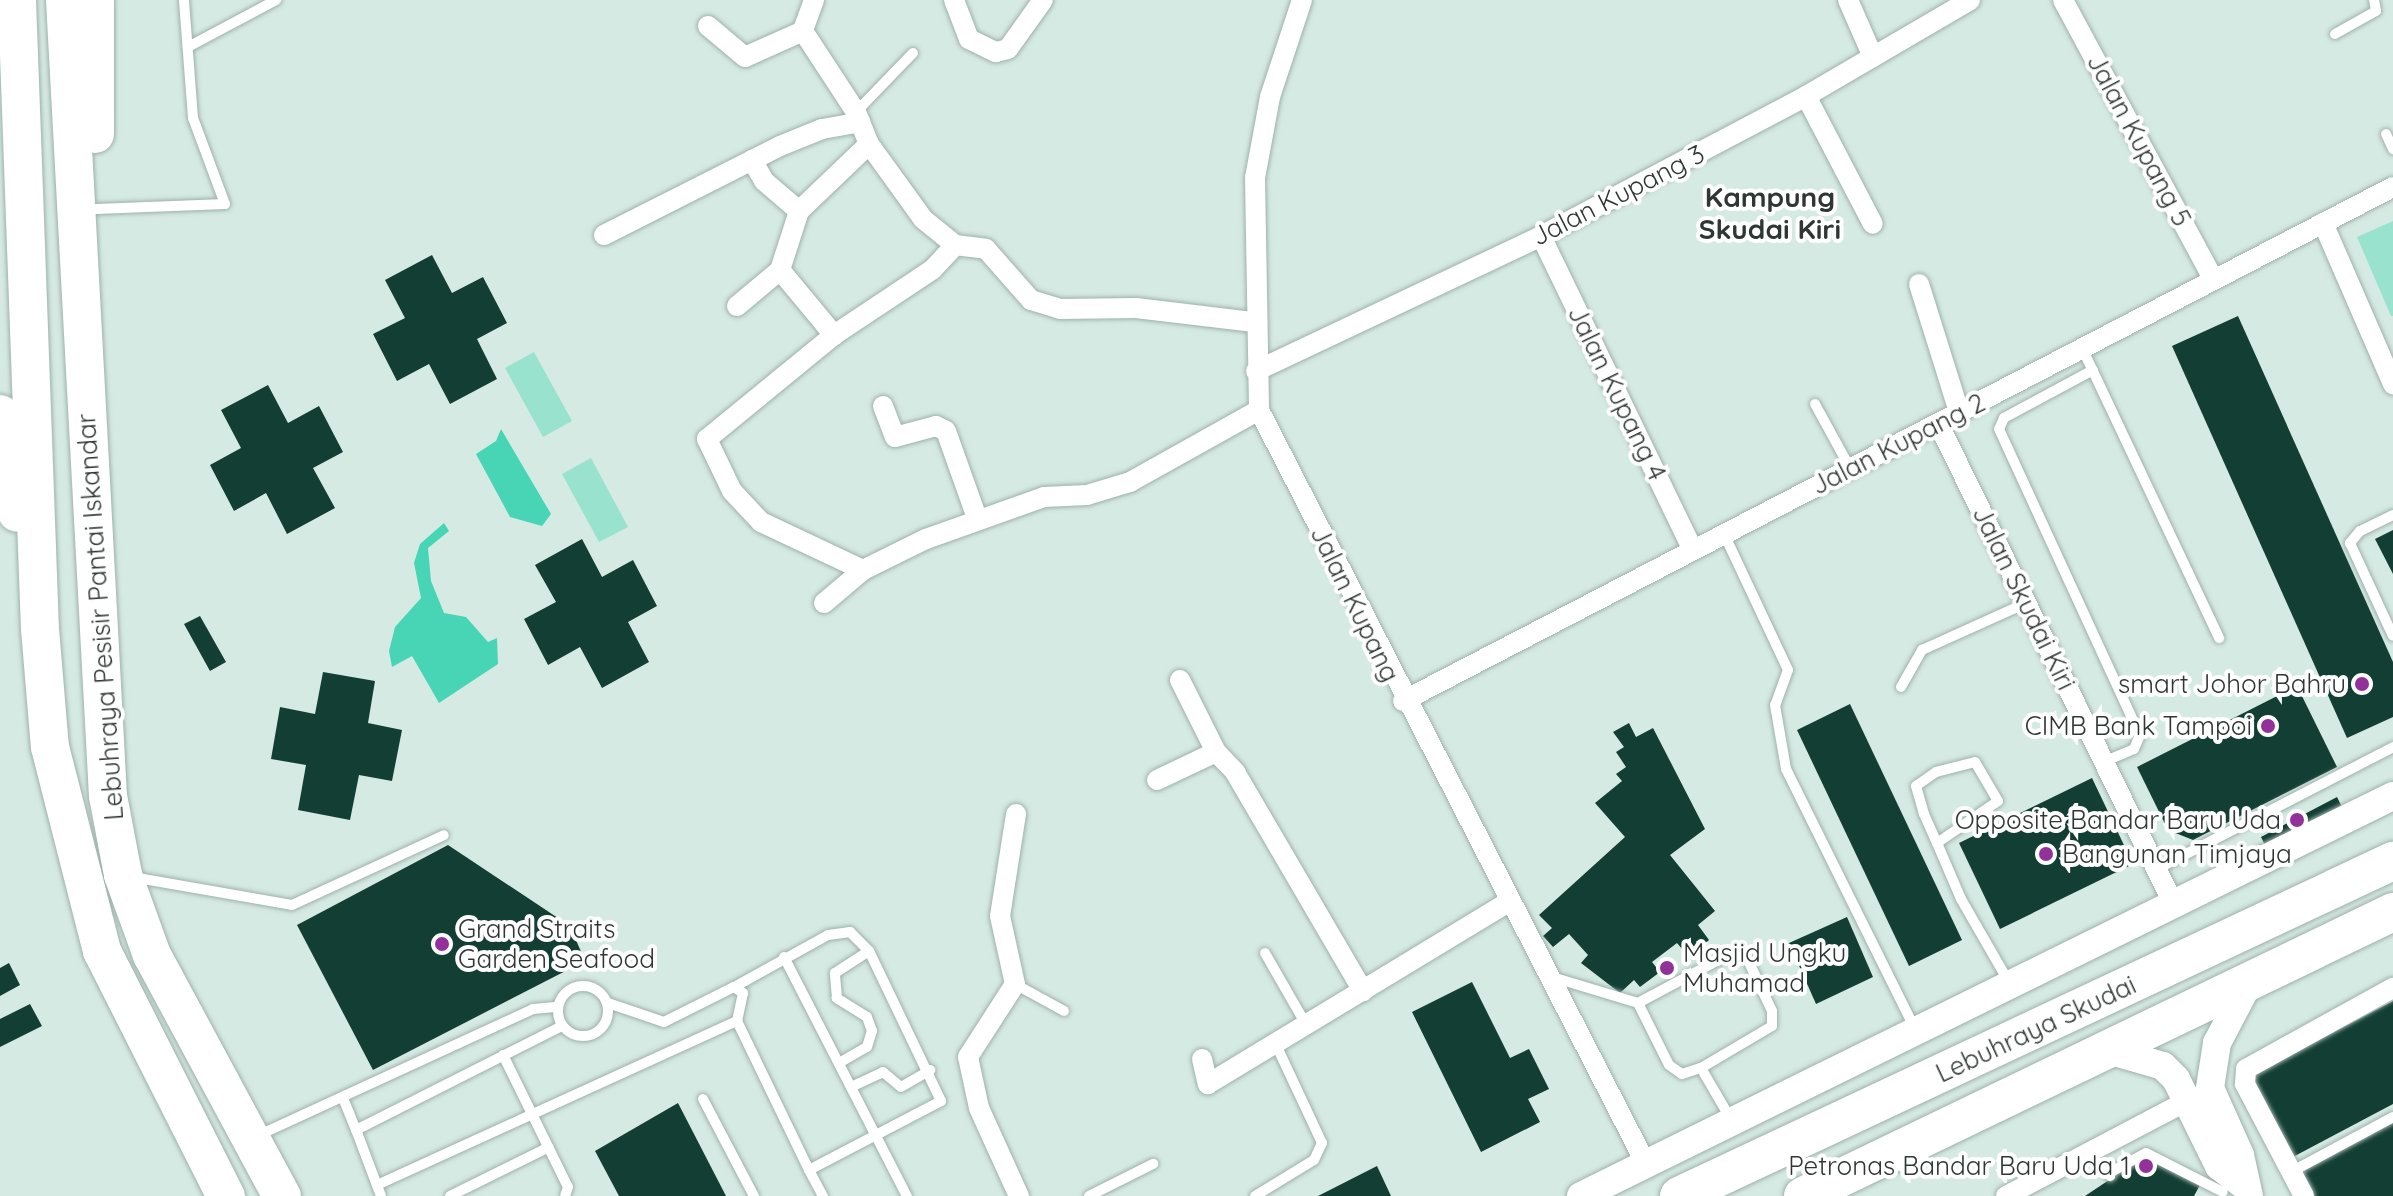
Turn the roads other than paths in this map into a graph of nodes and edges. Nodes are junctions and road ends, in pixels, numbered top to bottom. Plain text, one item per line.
1 (17, 0) edge
2 (65, 0) edge
3 (95, 0) edge
4 (184, 0) edge
5 (276, 0) edge
6 (814, 0) edge
7 (954, 0) edge
8 (1043, 0) edge
9 (1302, 0) edge
10 (1848, 0) edge
11 (1970, 0) edge
12 (2063, 0) edge
13 (2374, 0) edge
14 (708, 26) dead end
15 (803, 31) junction
16 (2335, 34) dead end
17 (188, 47) junction
18 (913, 53) dead end
19 (1873, 57) junction
20 (1806, 96) junction
21 (858, 117) junction
22 (2386, 134) dead end
23 (869, 144) junction
24 (2393, 149) edge
25 (752, 160) junction
26 (2393, 187) edge
27 (96, 209) junction
28 (799, 211) junction
29 (2323, 223) junction
30 (1873, 224) dead end
31 (604, 235) dead end
32 (1541, 236) junction
33 (955, 245) junction
34 (76, 257) junction
35 (780, 270) junction
36 (2214, 280) junction
37 (1919, 284) dead end
38 (737, 306) dead end
39 (1254, 322) junction
40 (834, 335) junction
41 (2082, 348) junction
42 (2093, 370) junction
43 (1256, 371) junction
44 (2393, 384) edge
45 (1815, 404) dead end
46 (883, 406) dead end
47 (1259, 410) junction
48 (1959, 412) junction
49 (1938, 423) junction
50 (1, 435) edge
51 (1850, 468) junction
52 (2393, 515) edge
53 (977, 518) junction
54 (1724, 534) junction
55 (1693, 550) junction
56 (863, 570) junction
57 (824, 603) dead end
58 (2026, 603) junction
59 (40, 629) junction
60 (2393, 636) edge
61 (2219, 638) dead end
62 (1180, 680) dead end
63 (1901, 687) dead end
64 (1403, 701) junction
65 (2393, 747) edge
66 (1216, 752) junction
67 (2104, 762) junction
68 (1157, 780) dead end
69 (2393, 796) edge
70 (1016, 814) dead end
71 (444, 835) dead end
72 (1937, 843) junction
73 (2393, 861) edge
74 (2157, 869) junction
75 (123, 875) junction
76 (1508, 902) junction
77 (2173, 903) junction
78 (2393, 912) edge
79 (869, 951) junction
80 (1265, 953) dead end
81 (784, 957) junction
82 (1547, 975) junction
83 (2249, 982) junction
84 (1015, 984) junction
85 (2010, 984) junction
86 (734, 987) junction
87 (2393, 988) edge
88 (1363, 991) junction
89 (608, 1003) junction
90 (1638, 1003) junction
91 (558, 1007) junction
92 (1064, 1011) dead end
93 (737, 1021) junction
94 (562, 1026) junction
95 (1307, 1026) junction
96 (1915, 1031) junction
97 (1276, 1045) junction
98 (2108, 1050) junction
99 (503, 1055) junction
100 (1202, 1059) dead end
101 (839, 1063) junction
102 (1701, 1068) junction
103 (931, 1070) junction
104 (851, 1087) junction
105 (343, 1098) junction
106 (703, 1099) dead end
107 (2187, 1101) junction
108 (531, 1114) junction
109 (2393, 1117) edge
110 (1733, 1122) junction
111 (356, 1130) junction
112 (877, 1137) junction
113 (252, 1138) junction
114 (1806, 1138) junction
115 (549, 1147) junction
116 (2088, 1153) junction
117 (1153, 1164) dead end
118 (1647, 1166) junction
119 (809, 1170) junction
120 (2291, 1172) junction
121 (379, 1191) edge
122 (2238, 1191) edge
123 (226, 1196) edge
124 (282, 1196) edge
125 (450, 1196) edge
126 (565, 1196) edge
127 (754, 1196) edge
128 (823, 1196) edge
129 (907, 1196) edge
130 (1019, 1196) edge
131 (1089, 1196) edge
132 (1255, 1196) edge
133 (1581, 1196) edge
134 (1679, 1196) edge
135 (1725, 1196) edge
136 (1803, 1196) edge
137 (2006, 1196) edge
138 (2205, 1196) edge
139 (2304, 1196) edge

1 - 59 highway, Lebuhraya Pesisir Pantai Iskandar
2 - 34 highway, Lebuhraya Pesisir Pantai Iskandar
3 - 27 highway
4 - 17 lane
5 - 17 lane
6 - 15 street
7 - 8 street
9 - 39 street, Jalan Kupang
10 - 19 street
11 - 19 street, Jalan Kupang 3
12 - 36 street, Jalan Kupang 5
13 - 16 lane
14 - 15 street
15 - 21 street
17 - 27 lane
18 - 21 lane
19 - 20 street, Jalan Kupang 3
20 - 30 street
20 - 32 street, Jalan Kupang 3
21 - 23 street
21 - 25 street
22 - 24 lane
23 - 28 street
23 - 33 street
25 - 28 street
25 - 31 street
26 - 29 street, Jalan Kupang 2
27 - 34 highway
28 - 35 street
29 - 36 street, Jalan Kupang 2
29 - 44 street
32 - 43 street, Jalan Kupang 3
32 - 55 street, Jalan Kupang 4
33 - 39 street
33 - 40 street
34 - 75 highway, Lebuhraya Pesisir Pantai Iskandar
35 - 38 street
35 - 40 street
36 - 41 street, Jalan Kupang 2
37 - 48 street
39 - 43 street, Jalan Kupang
40 - 56 street
41 - 42 lane
41 - 48 street, Jalan Kupang 2
42 - 61 lane
42 - 67 lane
43 - 47 street, Jalan Kupang
45 - 51 lane
46 - 53 street
47 - 53 street
47 - 64 street, Jalan Kupang
48 - 49 street, Jalan Kupang 2
49 - 51 street, Jalan Kupang 2
49 - 58 street, Jalan Skudai Kiri
50 - 59 highway
51 - 54 street, Jalan Kupang 2
52 - 60 lane
53 - 56 street
54 - 55 street, Jalan Kupang 2
54 - 96 lane
55 - 64 street, Jalan Kupang 2
56 - 57 street
58 - 63 lane
58 - 67 street, Jalan Skudai Kiri
59 - 123 highway, Lebuhraya Pesisir Pantai Iskandar
62 - 66 street
64 - 76 street, Jalan Kupang
65 - 74 lane
66 - 68 street
66 - 88 street
67 - 74 street, Jalan Skudai Kiri
69 - 77 street
70 - 84 street
71 - 75 lane
72 - 72 lane
72 - 85 lane
73 - 114 highway, Lebuhraya Skudai
74 - 77 street, Jalan Skudai Kiri
75 - 113 highway, Lebuhraya Pesisir Pantai Iskandar
76 - 82 street, Jalan Kupang
76 - 88 street
77 - 85 street
78 - 83 highway, Lebuhraya Skudai
79 - 81 lane
79 - 101 lane
79 - 103 lane
80 - 95 lane
81 - 86 lane
81 - 101 lane
82 - 90 lane
82 - 118 street, Jalan Kupang
83 - 98 highway, Lebuhraya Skudai
83 - 122 street
84 - 92 lane
84 - 130 street
85 - 96 street
86 - 89 lane
86 - 93 lane
87 - 120 street
88 - 95 street
89 - 91 lane
89 - 94 lane
90 - 102 lane
90 - 102 lane
91 - 94 lane
91 - 105 lane
93 - 108 lane
93 - 119 lane
94 - 99 lane
95 - 97 street
96 - 110 street
97 - 100 street
97 - 132 lane
98 - 107 street
98 - 136 highway, Lebuhraya Skudai
99 - 108 lane
99 - 111 lane
101 - 104 lane
102 - 110 lane
103 - 104 lane
103 - 112 lane
104 - 112 lane
105 - 111 lane
105 - 113 lane
106 - 127 lane
107 - 116 street
107 - 122 street
108 - 115 lane
108 - 121 lane
109 - 120 lane
110 - 118 street
111 - 121 lane
112 - 119 lane
112 - 129 lane
113 - 124 highway, Lebuhraya Pesisir Pantai Iskandar
114 - 134 highway, Lebuhraya Skudai
114 - 135 highway
115 - 125 lane
115 - 126 lane
116 - 122 lane
116 - 137 street
117 - 131 lane
118 - 133 street
119 - 128 lane
120 - 139 street
122 - 138 lane

